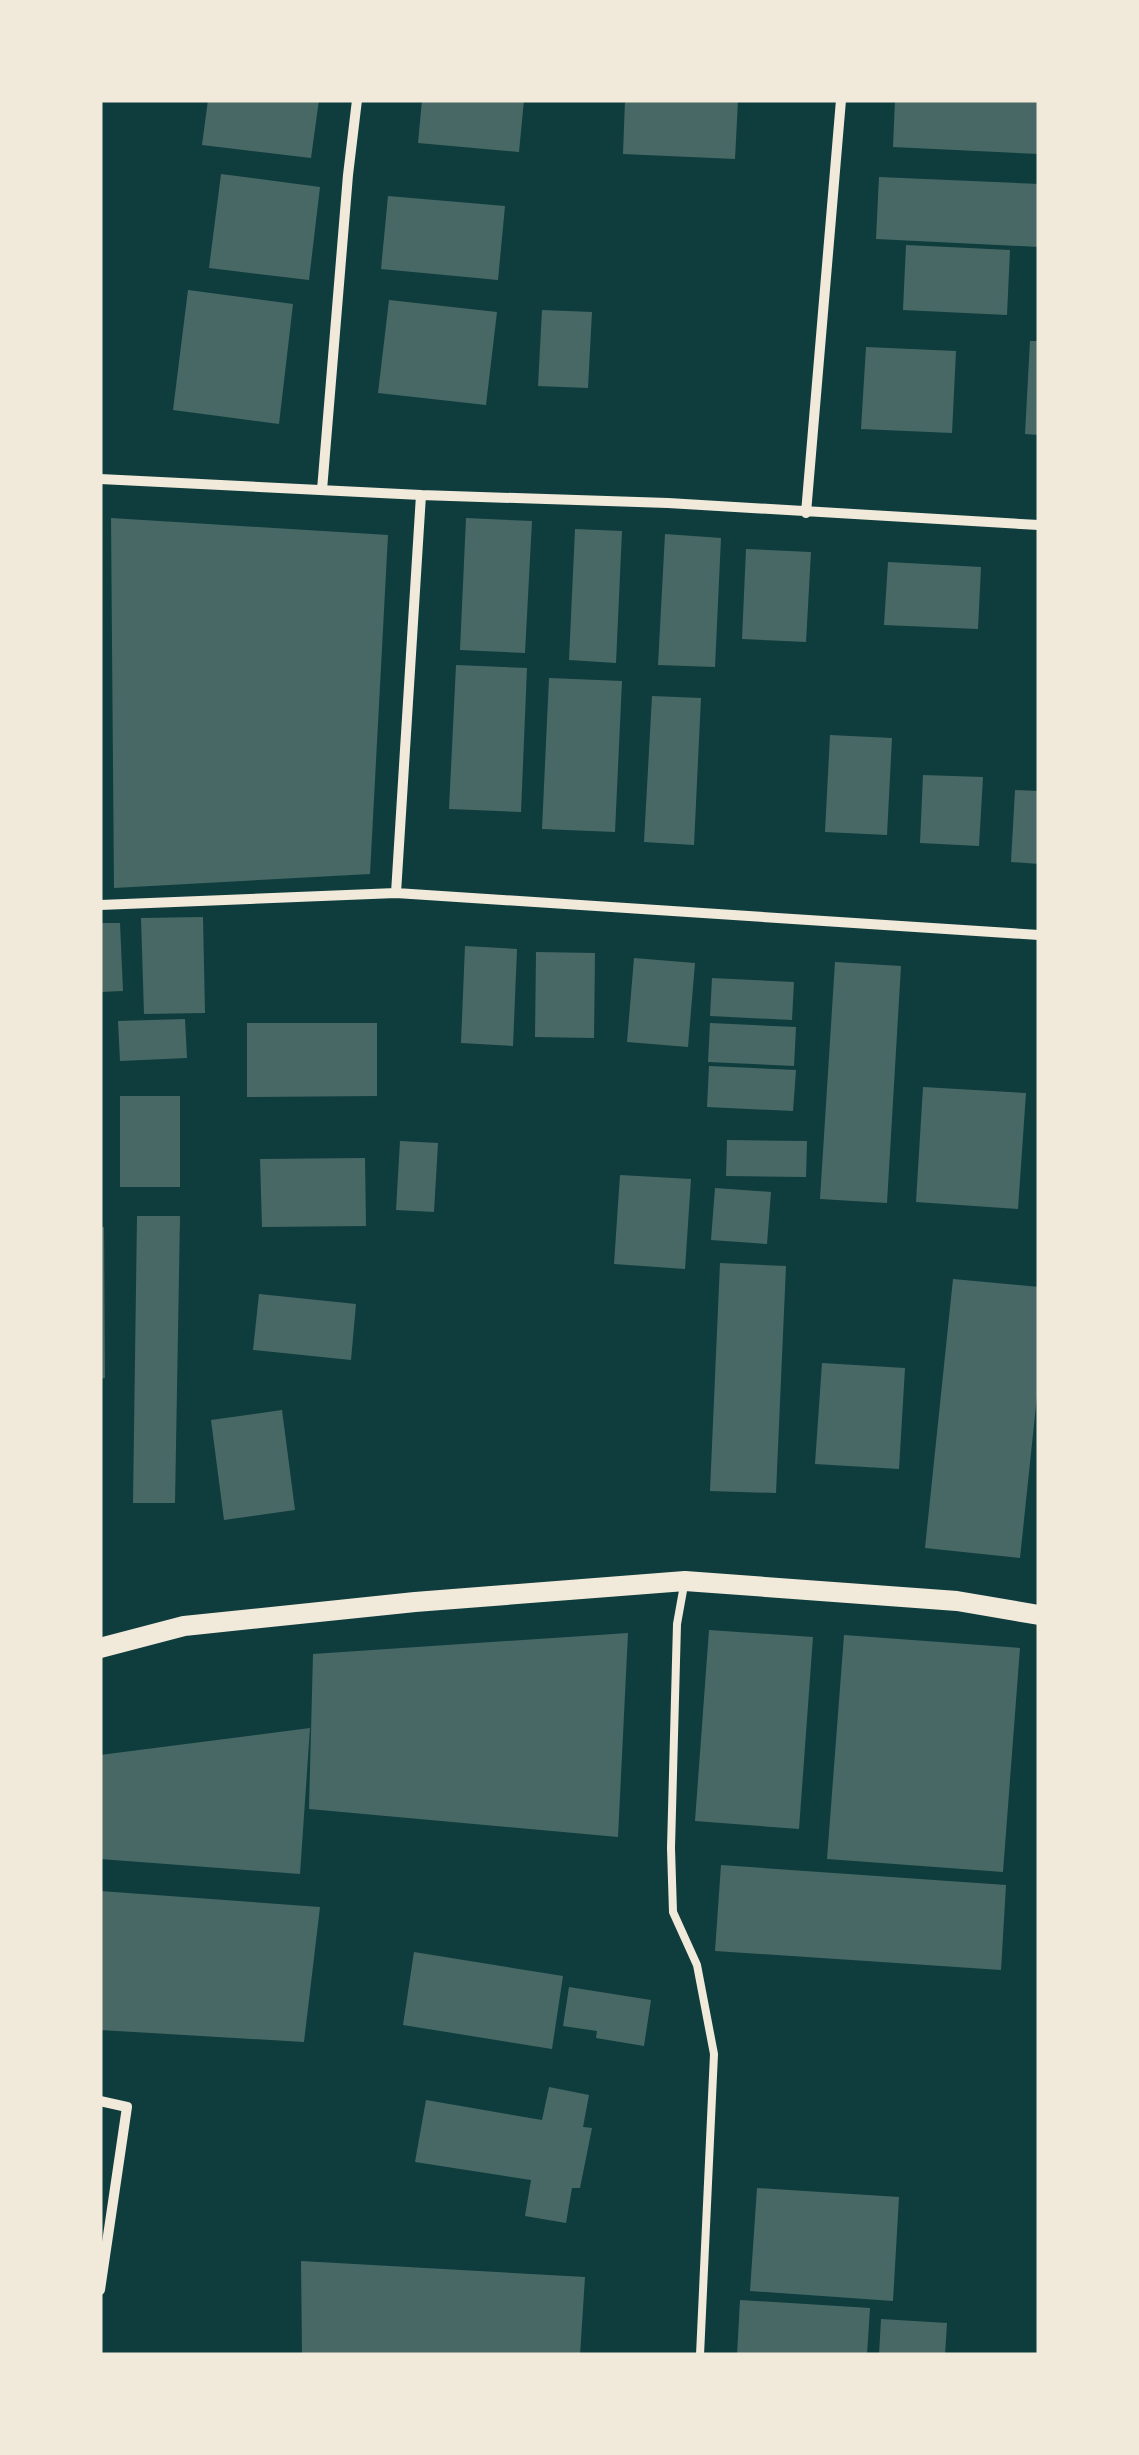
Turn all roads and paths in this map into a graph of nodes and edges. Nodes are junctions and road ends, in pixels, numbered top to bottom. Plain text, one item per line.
1 (357, 100) edge
2 (841, 100) edge
3 (100, 479) edge
4 (322, 490) junction
5 (421, 495) junction
6 (806, 513) junction
7 (1039, 525) edge
8 (396, 893) junction
9 (100, 905) edge
10 (1039, 935) edge
11 (684, 1581) junction
12 (1039, 1615) edge
13 (100, 1648) edge
14 (100, 2102) edge
15 (100, 2290) edge
16 (700, 2355) edge

1 - 4 street
2 - 6 street
3 - 4 street
4 - 5 street
5 - 6 street
5 - 8 street
6 - 7 street
8 - 9 street
8 - 10 street
11 - 12 main road
11 - 13 main road
11 - 16 lane
14 - 15 street

